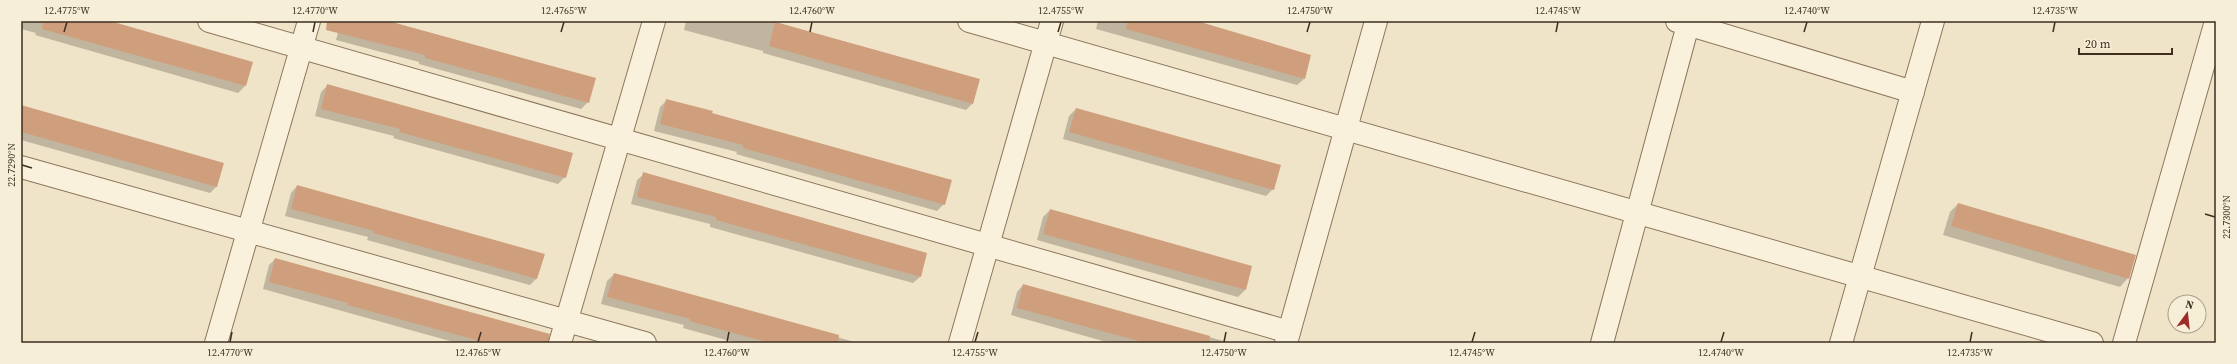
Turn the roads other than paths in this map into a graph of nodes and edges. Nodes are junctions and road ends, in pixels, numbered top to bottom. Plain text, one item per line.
1 (210, 21) edge
2 (309, 21) edge
3 (654, 21) edge
4 (969, 21) edge
5 (1052, 21) edge
6 (1376, 21) edge
7 (1933, 21) edge
8 (2216, 21) edge
9 (1685, 22) edge
10 (1046, 43) junction
11 (301, 48) junction
12 (1913, 92) junction
13 (1346, 129) junction
14 (619, 140) junction
15 (21, 167) edge
16 (1637, 212) junction
17 (248, 231) junction
18 (988, 246) junction
19 (1860, 276) junction
20 (567, 321) junction
21 (1288, 338) edge
22 (216, 343) edge
23 (560, 343) edge
24 (646, 343) edge
25 (960, 343) edge
26 (1602, 343) edge
27 (1841, 343) edge
28 (2092, 343) edge
29 (2124, 343) edge

1 - 11 street
2 - 11 street
3 - 14 street
4 - 10 street
5 - 10 street
6 - 13 street
7 - 12 street
8 - 29 street
9 - 12 street
9 - 16 street
10 - 13 street
10 - 18 street
11 - 14 street
11 - 17 street
12 - 19 street
13 - 16 street
13 - 21 street
14 - 18 street
14 - 20 street
15 - 17 street
16 - 19 street
16 - 26 street
17 - 20 street
17 - 22 street
18 - 21 street
18 - 25 street
19 - 27 street
19 - 28 street
20 - 23 street
20 - 24 street

